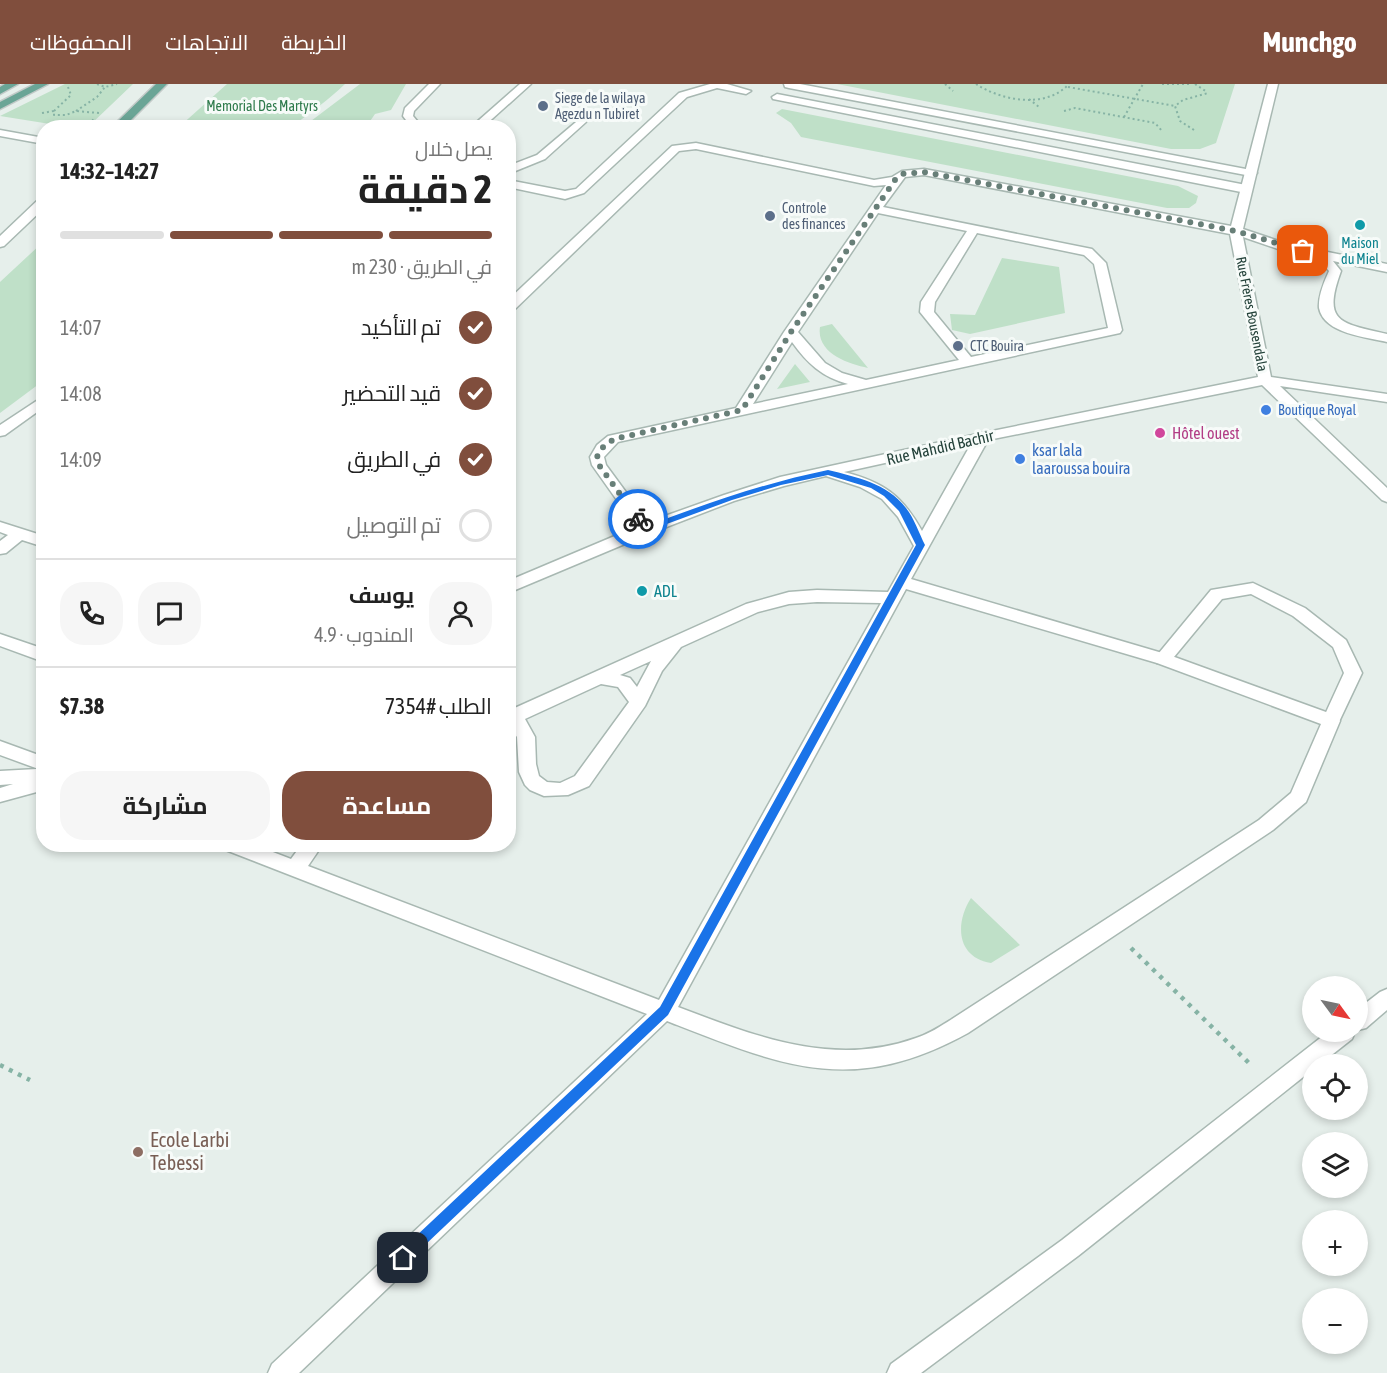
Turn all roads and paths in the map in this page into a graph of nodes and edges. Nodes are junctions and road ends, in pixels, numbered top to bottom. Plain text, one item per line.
1 (13, 84) edge
2 (43, 84) edge
3 (97, 84) edge
4 (117, 84) edge
5 (162, 84) edge
6 (435, 84) edge
7 (526, 84) edge
8 (976, 84) edge
9 (1143, 84) edge
10 (1162, 84) edge
11 (1189, 84) edge
12 (1195, 84) edge
13 (1273, 84) edge
14 (717, 85) edge
15 (789, 85) edge
16 (1068, 86) edge
17 (105, 87) junction
18 (0, 91) edge
19 (746, 91) dead end
20 (777, 97) dead end
21 (1029, 99) junction
22 (1134, 99) junction
23 (0, 106) edge
24 (1176, 106) junction
25 (1043, 110) dead end
26 (76, 111) junction
27 (41, 113) dead end
28 (1059, 113) dead end
29 (100, 114) dead end
30 (1124, 117) junction
31 (126, 120) edge
32 (411, 120) edge
33 (484, 120) edge
34 (582, 120) dead end
35 (1194, 130) dead end
36 (0, 133) edge
37 (1166, 137) dead end
38 (36, 140) edge
39 (516, 166) edge
40 (1251, 173) junction
41 (895, 180) junction
42 (516, 185) edge
43 (1246, 189) junction
44 (36, 209) edge
45 (876, 209) junction
46 (974, 229) junction
47 (1236, 231) junction
48 (0, 243) edge
49 (1321, 255) junction
50 (1387, 268) edge
51 (516, 300) edge
52 (791, 332) junction
53 (1387, 338) edge
54 (968, 362) junction
55 (1265, 381) junction
56 (865, 384) junction
57 (1387, 398) edge
58 (36, 406) edge
59 (742, 410) junction
60 (0, 432) edge
61 (982, 437) junction
62 (828, 473) junction
63 (1387, 497) edge
64 (0, 527) edge
65 (645, 529) junction
66 (19, 534) junction
67 (36, 539) edge
68 (921, 545) junction
69 (0, 549) edge
70 (902, 582) junction
71 (516, 585) edge
72 (892, 598) junction
73 (0, 640) edge
74 (676, 642) junction
75 (36, 653) edge
76 (1163, 659) junction
77 (598, 677) junction
78 (639, 702) junction
79 (516, 715) edge
80 (1331, 721) junction
81 (516, 722) edge
82 (0, 748) edge
83 (36, 761) edge
84 (36, 776) edge
85 (0, 778) edge
86 (36, 785) edge
87 (0, 795) edge
88 (250, 852) edge
89 (308, 852) edge
90 (294, 869) junction
91 (1132, 950) dead end
92 (1387, 998) edge
93 (664, 1011) junction
94 (1368, 1013) edge
95 (1331, 1042) edge
96 (1238, 1053) dead end
97 (0, 1065) edge
98 (30, 1080) dead end
99 (280, 1373) edge
100 (900, 1373) edge

1 - 18 main road
2 - 23 main road
3 - 17 path
4 - 17 path
5 - 31 main road
6 - 32 street
7 - 33 street
8 - 21 path
9 - 22 path
10 - 11 path
12 - 24 path
13 - 40 street, Rue Frères Bousendala
14 - 19 street
14 - 42 street
15 - 40 street
16 - 21 path
16 - 22 path
17 - 26 path
20 - 43 street
21 - 25 path
22 - 24 path
22 - 30 path
24 - 35 path
26 - 27 path
26 - 29 path
28 - 30 path
30 - 37 path
34 - 39 street
36 - 38 street
40 - 43 street, Rue Frères Bousendala
41 - 45 street
41 - 47 street
41 - 51 street
43 - 47 street, Rue Frères Bousendala
44 - 48 street
45 - 46 street
45 - 52 street
46 - 54 street
46 - 54 street
47 - 49 street
47 - 55 street, Rue Frères Bousendala
49 - 50 street
49 - 53 street
52 - 56 street
52 - 59 street
54 - 56 street
55 - 57 street, Rue Mahdid Bachir
55 - 61 street, Rue Mahdid Bachir
55 - 63 street, Rue Frères Bousendala
56 - 59 street
58 - 60 street
59 - 65 street
61 - 62 street, Rue Mahdid Bachir
61 - 68 street
62 - 65 street, Rue Mahdid Bachir
62 - 68 street
64 - 66 street
65 - 71 street, Rue Mahdid Bachir
66 - 67 street
66 - 69 street
68 - 70 street
70 - 72 street
70 - 76 street
72 - 74 street
72 - 93 street
73 - 75 street
74 - 77 street
74 - 78 street
76 - 80 street
76 - 80 street
77 - 78 street
77 - 79 street
78 - 81 street
80 - 93 street
82 - 83 street
84 - 85 street
86 - 87 street
88 - 90 street
89 - 90 street
90 - 93 street
91 - 96 path
92 - 94 street
93 - 99 street
95 - 100 street
97 - 98 path

